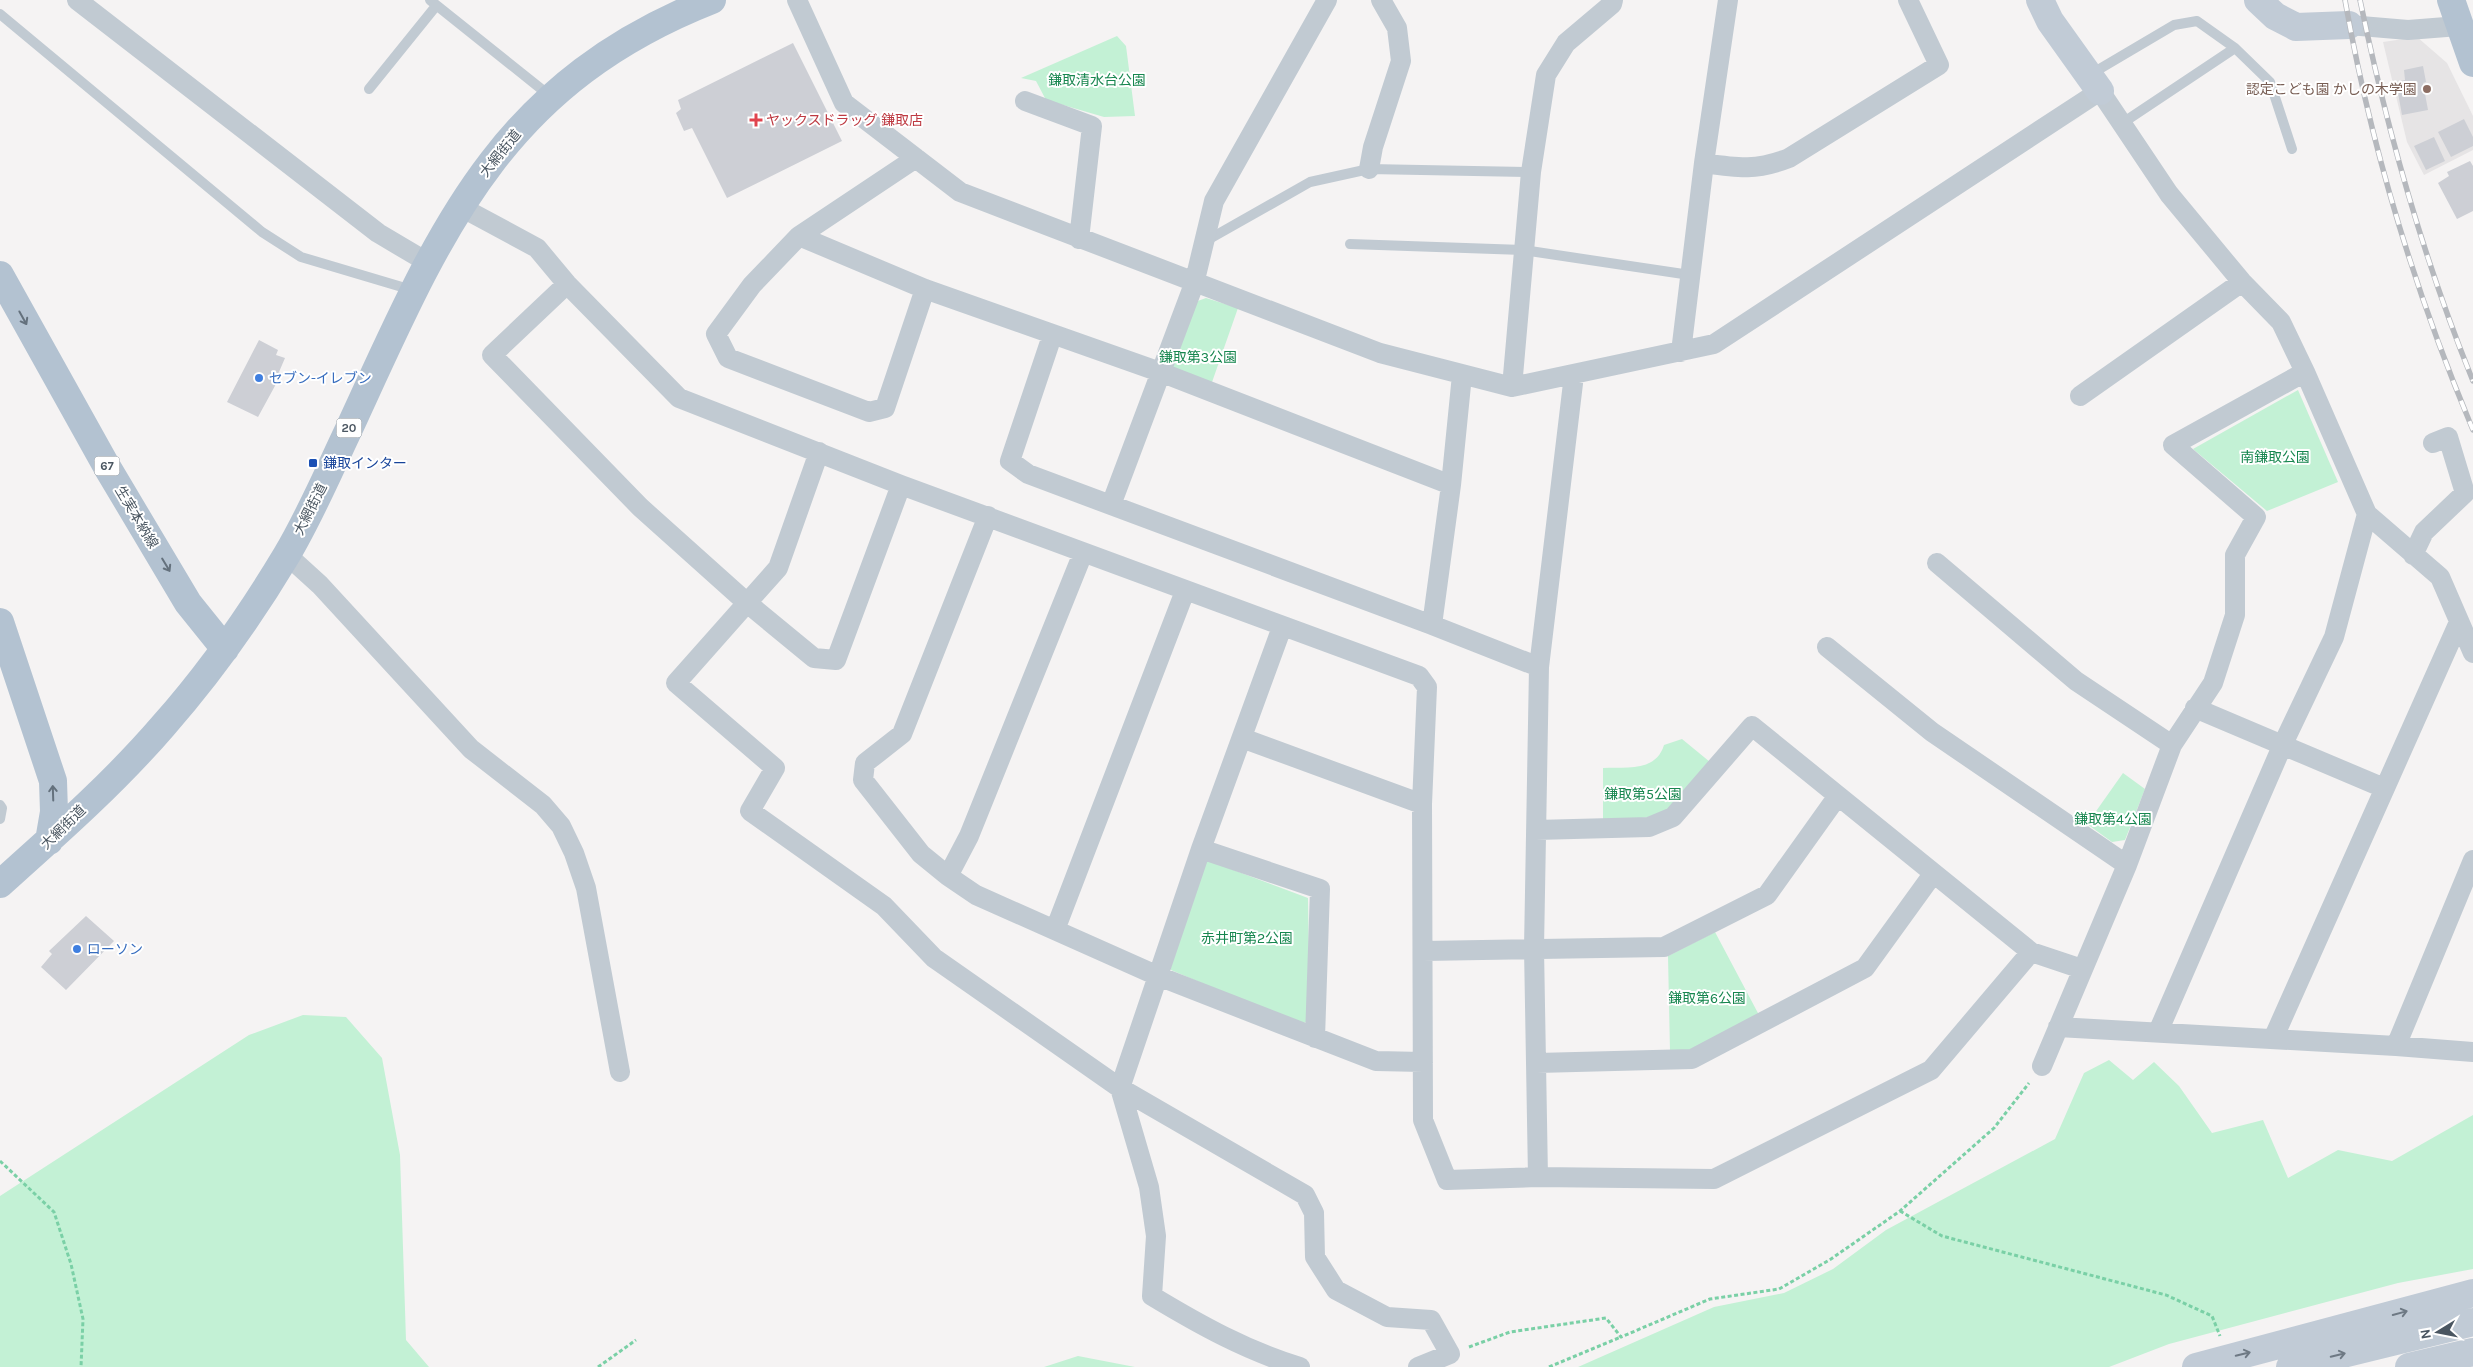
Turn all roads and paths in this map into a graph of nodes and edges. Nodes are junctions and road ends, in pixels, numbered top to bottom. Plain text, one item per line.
1 (77, 0) edge
2 (712, 0) edge
3 (798, 0) edge
4 (1327, 0) edge
5 (1381, 0) edge
6 (1613, 0) edge
7 (1728, 0) edge
8 (1908, 0) edge
9 (2040, 0) edge
10 (2258, 0) edge
11 (2451, 0) edge
12 (433, 3) edge
13 (0, 14) edge
14 (2349, 26) joint
15 (2458, 26) junction
16 (2235, 48) junction
17 (2473, 63) edge
18 (2094, 84) junction
19 (369, 89) dead end
20 (550, 96) junction
21 (1025, 101) dead end
22 (2121, 124) junction
23 (2292, 149) dead end
24 (916, 158) junction
25 (1704, 164) junction
26 (1368, 169) junction
27 (1531, 172) junction
28 (459, 206) junction
29 (799, 236) junction
30 (1078, 239) junction
31 (1204, 242) junction
32 (1350, 244) dead end
33 (1523, 250) junction
34 (427, 262) junction
35 (1690, 274) junction
36 (0, 276) edge
37 (2242, 282) junction
38 (567, 284) junction
39 (1194, 284) junction
40 (925, 289) junction
41 (413, 290) junction
42 (1052, 336) junction
43 (1681, 352) junction
44 (1160, 372) junction
45 (2305, 372) junction
46 (1462, 375) junction
47 (1574, 375) junction
48 (1512, 387) junction
49 (2080, 396) dead end
50 (2433, 443) dead end
51 (819, 452) junction
52 (901, 485) junction
53 (1451, 485) junction
54 (1111, 506) junction
55 (2367, 514) junction
56 (988, 516) junction
57 (1083, 553) junction
58 (287, 555) junction
59 (2413, 555) junction
60 (1937, 563) dead end
61 (1185, 591) junction
62 (746, 602) junction
63 (0, 622) edge
64 (2460, 622) junction
65 (1432, 626) junction
66 (1282, 627) junction
67 (1826, 647) dead end
68 (225, 649) junction
69 (2473, 653) edge
70 (1539, 667) junction
71 (2195, 708) junction
72 (1242, 738) junction
73 (2284, 744) junction
74 (2172, 745) junction
75 (2384, 788) junction
76 (1837, 797) junction
77 (1422, 804) junction
78 (0, 805) edge
79 (0, 819) edge
80 (1536, 830) junction
81 (48, 841) junction
82 (1200, 849) junction
83 (2473, 860) edge
84 (2128, 865) junction
85 (1933, 874) junction
86 (948, 876) junction
87 (0, 884) edge
88 (1055, 930) junction
89 (1534, 948) junction
90 (1424, 951) junction
91 (2031, 952) junction
92 (2082, 968) junction
93 (1158, 976) junction
94 (2058, 1027) junction
95 (2158, 1032) junction
96 (1315, 1038) junction
97 (2273, 1039) junction
98 (2396, 1046) junction
99 (2473, 1052) edge
100 (1422, 1062) junction
101 (1537, 1062) junction
102 (2042, 1066) joint
103 (620, 1072) dead end
104 (1120, 1088) junction
105 (0, 1161) edge
106 (1538, 1177) junction
107 (1900, 1211) junction
108 (2473, 1293) edge
109 (2473, 1322) edge
110 (1621, 1337) junction
111 (636, 1340) dead end
112 (2473, 1352) edge
113 (1450, 1354) junction
114 (2225, 1358) junction
115 (82, 1367) edge
116 (598, 1367) edge
117 (1300, 1367) edge
118 (1418, 1367) edge
119 (1549, 1367) edge
120 (2196, 1367) edge
121 (2290, 1367) edge
122 (2409, 1367) edge

1 - 34 street
2 - 20 main road, 大網街道 / 20
3 - 24 street
4 - 31 street
5 - 26 street
6 - 27 street
7 - 25 street
8 - 25 street
9 - 18 street
10 - 14 street
11 - 15 main road
12 - 19 lane
12 - 20 lane
13 - 41 lane
14 - 15 street
15 - 17 main road
16 - 18 lane
16 - 22 lane
16 - 23 lane
18 - 22 street
18 - 43 street
20 - 28 main road, 大網街道 / 20
21 - 30 street
22 - 37 street
24 - 29 street
24 - 30 street
25 - 35 street
26 - 27 lane
26 - 31 lane
27 - 33 street
28 - 34 main road, 大網街道 / 20
28 - 38 street
29 - 40 street
29 - 40 street
30 - 39 street
31 - 39 street
32 - 33 lane
33 - 35 lane
33 - 48 street
34 - 41 main road, 大網街道 / 20
35 - 43 street
36 -> 68 main road, 生実本納線 / 67
37 - 45 street
37 - 49 street
38 - 51 street
38 - 62 street
39 - 44 street
39 - 46 street
40 - 42 street
41 - 58 main road, 大網街道 / 20
42 - 44 street
42 - 54 street
43 - 47 street
44 - 53 street
44 - 54 street
45 - 55 street
45 - 71 street
46 - 48 street
46 - 53 street
47 - 48 street
47 - 70 street
50 - 59 street
51 - 52 street
51 - 62 street
52 - 56 street
52 - 62 street
53 - 65 street
54 - 65 street
55 - 59 street
55 - 73 street
56 - 57 street
56 - 86 street
57 - 61 street
57 - 86 street
58 - 68 main road, 大網街道 / 20
58 - 103 street
59 - 64 street
60 - 74 street
61 - 66 street
61 - 88 street
62 - 104 street
81 -> 63 main road
64 - 69 street
64 - 75 street
65 - 70 street
66 - 72 street
66 - 77 street
67 - 84 street
68 - 81 main road, 大網街道 / 20
70 - 80 street
71 - 73 street
71 - 74 street
72 - 77 street
72 - 82 street
73 - 75 street
73 - 95 street
74 - 84 street
75 - 97 street
76 - 80 street
76 - 85 street
76 - 89 street
77 - 90 street
78 - 79 lane
80 - 89 street
81 - 87 main road, 大網街道 / 20
82 - 93 street
82 - 96 street
83 - 98 street
84 - 92 street
85 - 91 street
85 - 101 street
86 - 88 street
88 - 93 street
89 - 90 street
89 - 101 street
90 - 100 street
91 - 92 street
91 - 106 street
92 - 94 street
93 - 96 street
93 - 104 street
94 - 95 street
94 - 102 street
95 - 97 street
96 - 100 street
97 - 98 street
98 - 99 street
100 - 106 street
101 - 106 street
102 - 107 path
104 - 113 street
104 - 117 street
105 - 115 path
107 - 110 path
107 - 114 path
114 -> 108 street
121 -> 109 street
110 - 113 path
110 - 119 path
111 - 116 path
112 - 122 street
113 - 118 street
114 - 120 street

